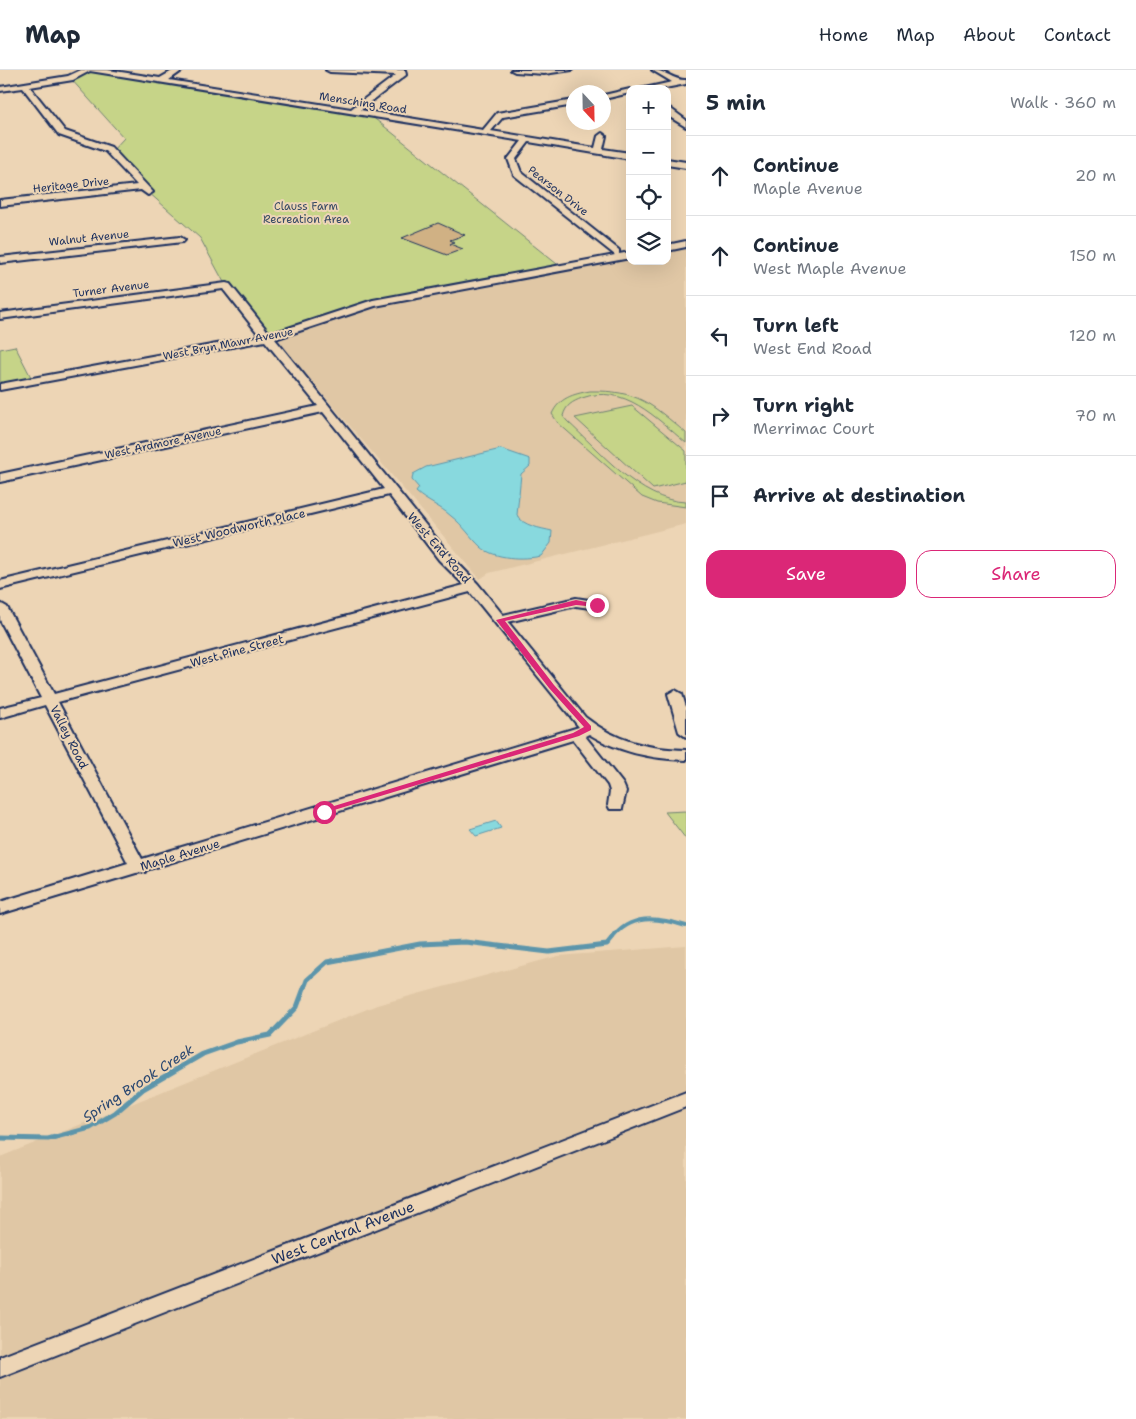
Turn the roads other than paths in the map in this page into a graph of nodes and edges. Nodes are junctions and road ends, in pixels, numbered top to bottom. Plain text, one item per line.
1 (87, 70) edge
2 (93, 70) edge
3 (179, 70) edge
4 (330, 70) edge
5 (568, 70) edge
6 (656, 70) edge
7 (402, 71) edge
8 (518, 72) edge
9 (160, 82) junction
10 (683, 83) edge
11 (25, 85) junction
12 (670, 85) edge
13 (0, 89) edge
14 (626, 92) edge
15 (611, 95) edge
16 (566, 103) edge
17 (671, 111) edge
18 (352, 112) junction
19 (686, 112) edge
20 (671, 113) edge
21 (686, 124) edge
22 (485, 133) junction
23 (602, 136) dead end
24 (527, 140) junction
25 (598, 151) junction
26 (626, 155) edge
27 (671, 163) edge
28 (686, 165) edge
29 (0, 203) edge
30 (180, 240) dead end
31 (686, 244) edge
32 (671, 247) edge
33 (616, 252) dead end
34 (626, 256) edge
35 (0, 260) edge
36 (226, 286) joint
37 (0, 316) edge
38 (267, 338) junction
39 (0, 387) edge
40 (325, 408) junction
41 (0, 478) edge
42 (392, 491) junction
43 (0, 585) edge
44 (473, 588) junction
45 (597, 605) dead end
46 (0, 606) edge
47 (500, 620) junction
48 (675, 694) dead end
49 (50, 700) junction
50 (0, 713) edge
51 (582, 731) junction
52 (686, 732) edge
53 (686, 755) edge
54 (616, 805) dead end
55 (138, 868) junction
56 (0, 908) edge
57 (686, 1099) edge
58 (0, 1368) edge

1 - 11 street
2 - 9 street, Mensching Road
3 - 9 street
4 - 7 street
5 - 8 street
6 - 10 street
7 - 18 street
9 - 18 street, Mensching Road
10 - 12 street
11 - 13 street
11 - 29 street, Heritage Drive
14 - 15 street
16 - 22 street
17 - 19 street
18 - 22 street, Mensching Road
20 - 21 street
22 - 24 street, Mensching Road
23 - 25 street
24 - 25 street, Mensching Road
24 - 33 street, Pearson Drive
25 - 26 street, Mensching Road
27 - 28 street
30 - 35 street, Walnut Avenue
31 - 32 street
34 - 38 street, West Bryn Mawr Avenue
36 - 37 street, Turner Avenue
36 - 38 street, West End Road
38 - 39 street, West Bryn Mawr Avenue
38 - 40 street, West End Road
40 - 41 street, West Ardmore Avenue
40 - 42 street, West End Road
42 - 43 street, West Woodworth Place
42 - 44 street, West End Road
44 - 47 street, West End Road
44 - 49 street, West Pine Street
45 - 47 street
46 - 49 street, Valley Road
47 - 51 street, West End Road
48 - 52 street
49 - 50 street, West Pine Street
49 - 55 street, Valley Road
51 - 53 street, West End Road
51 - 54 street
51 - 55 street, Maple Avenue
55 - 56 street, Maple Avenue
57 - 58 street, West Central Avenue

